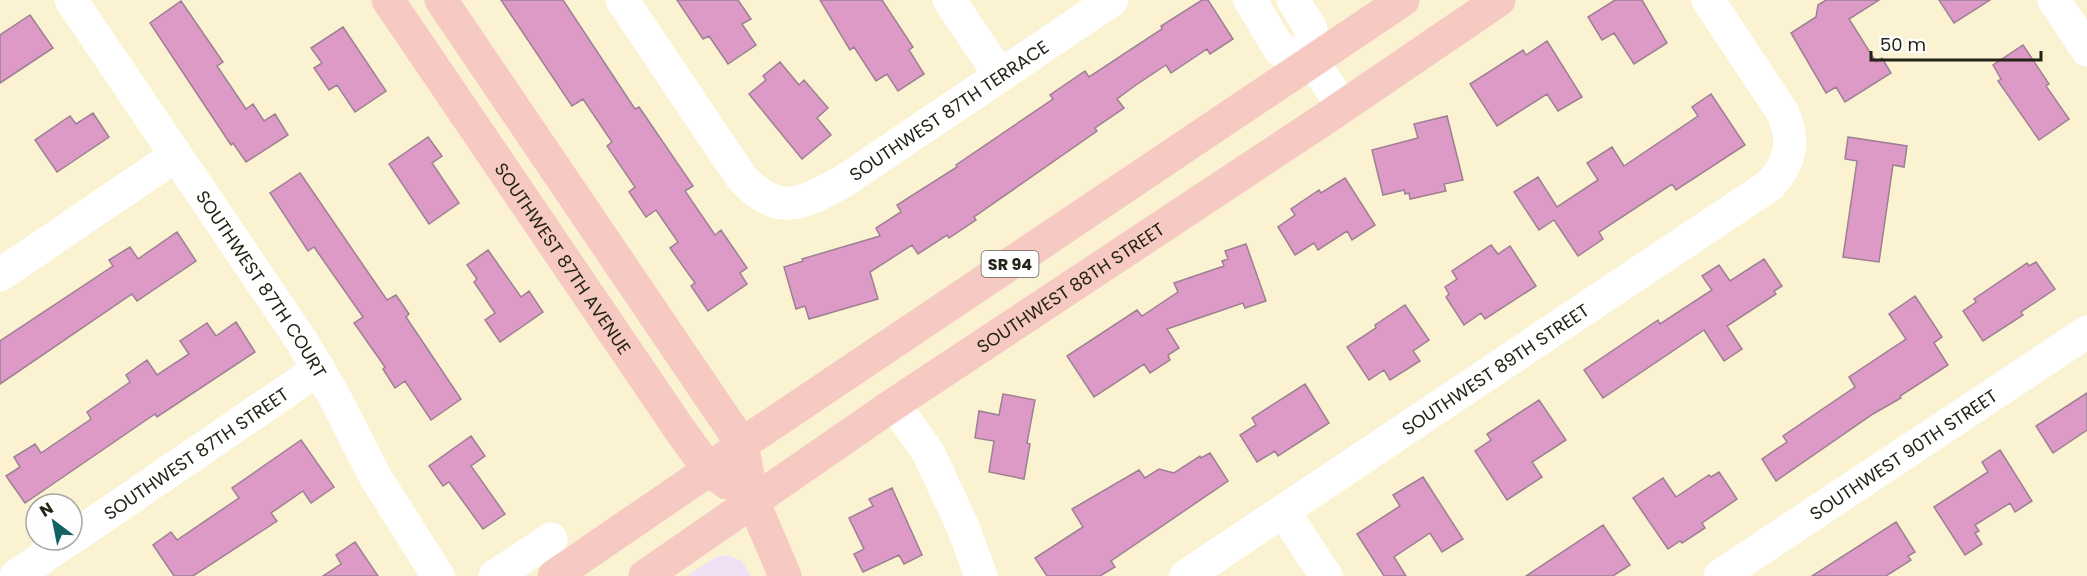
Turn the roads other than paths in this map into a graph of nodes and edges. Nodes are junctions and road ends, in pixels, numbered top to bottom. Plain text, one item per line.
1 (71, 0) edge
2 (388, 0) edge
3 (441, 0) edge
4 (622, 0) edge
5 (949, 0) edge
6 (1112, 0) edge
7 (1250, 0) edge
8 (1293, 0) edge
9 (1402, 0) edge
10 (1499, 0) edge
11 (1708, 0) edge
12 (1312, 60) junction
13 (1000, 75) junction
14 (1342, 106) junction
15 (176, 156) junction
16 (0, 275) edge
17 (2087, 332) edge
18 (319, 369) junction
19 (894, 404) junction
20 (742, 444) junction
21 (709, 470) junction
22 (753, 501) junction
23 (1283, 511) junction
24 (84, 529) edge
25 (551, 539) dead end
26 (51, 552) edge
27 (16, 576) edge
28 (438, 576) edge
29 (495, 576) edge
30 (554, 576) edge
31 (645, 576) edge
32 (785, 576) edge
33 (981, 576) edge
34 (1186, 576) edge
35 (1326, 576) edge
36 (1720, 576) edge

1 - 15 street, SOUTHWEST 87TH COURT
2 - 21 main road, SOUTHWEST 87TH AVENUE
3 - 20 main road
4 - 13 street, SOUTHWEST 87TH TERRACE
5 - 13 street
6 - 13 street, SOUTHWEST 87TH TERRACE
7 - 12 street
8 - 12 street
9 - 12 main road, SR 94
10 - 14 main road, SOUTHWEST 88TH STREET / SR 94
11 - 23 street, SOUTHWEST 89TH STREET
12 - 14 street
12 - 20 main road, SR 94
14 - 19 main road, SOUTHWEST 88TH STREET / SR 94
15 - 16 street
15 - 18 street, SOUTHWEST 87TH COURT
17 - 36 street, SOUTHWEST 90TH STREET
18 - 24 street, SOUTHWEST 87TH STREET
18 - 28 street, SOUTHWEST 87TH COURT
19 - 22 main road, SOUTHWEST 88TH STREET / SR 94
19 - 33 street
20 - 21 main road, SR 94
20 - 22 main road
21 - 22 main road, SOUTHWEST 87TH AVENUE
21 - 30 main road, SR 94
22 - 31 main road, SOUTHWEST 88TH STREET / SR 94
22 - 32 main road
23 - 34 street, SOUTHWEST 89TH STREET
23 - 35 street
25 - 29 street
26 - 27 street, SOUTHWEST 87TH STREET

